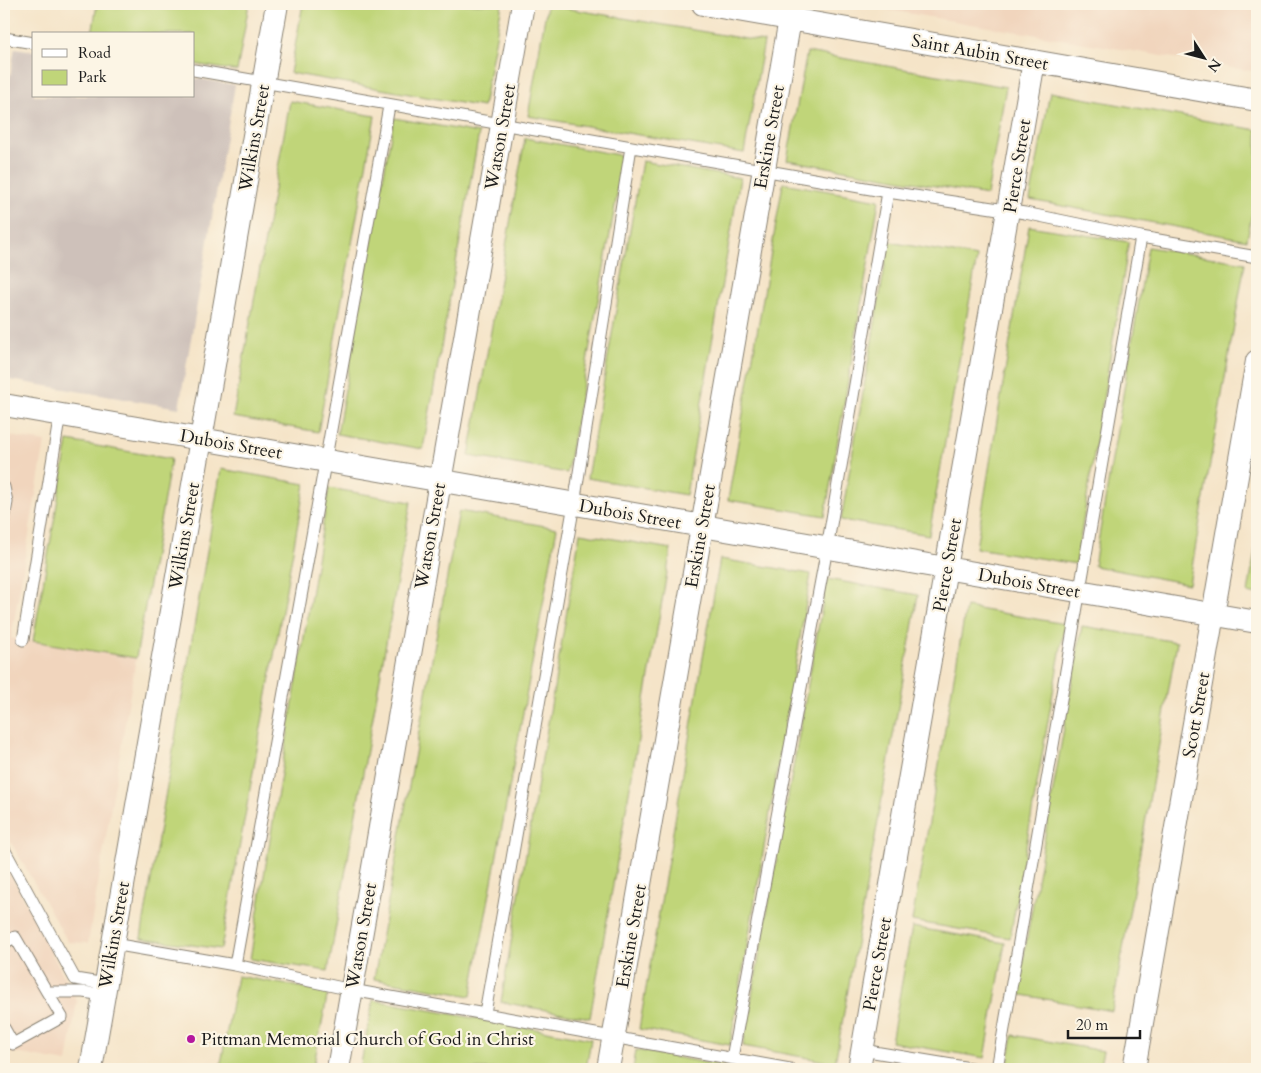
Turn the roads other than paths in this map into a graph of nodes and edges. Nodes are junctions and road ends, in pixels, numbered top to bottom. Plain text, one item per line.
1 (277, 4) edge
2 (523, 4) edge
3 (703, 4) edge
4 (791, 11) edge
5 (4, 38) edge
6 (32, 44) edge
7 (1034, 61) junction
8 (195, 70) edge
9 (264, 82) junction
10 (1257, 100) edge
11 (389, 106) junction
12 (502, 125) junction
13 (632, 147) junction
14 (764, 169) junction
15 (888, 192) junction
16 (1009, 211) junction
17 (1141, 237) junction
18 (1257, 257) edge
19 (1257, 361) edge
20 (4, 404) edge
21 (60, 414) junction
22 (201, 439) junction
23 (326, 460) junction
24 (440, 480) junction
25 (4, 486) edge
26 (574, 504) junction
27 (4, 520) edge
28 (702, 526) junction
29 (827, 548) junction
30 (946, 569) junction
31 (1080, 592) junction
32 (1213, 615) junction
33 (1257, 622) edge
34 (23, 640) dead end
35 (4, 849) edge
36 (4, 943) edge
37 (113, 944) junction
38 (235, 965) junction
39 (105, 989) junction
40 (352, 990) junction
41 (47, 992) junction
42 (485, 1013) junction
43 (4, 1028) edge
44 (614, 1036) junction
45 (732, 1058) junction
46 (860, 1060) edge
47 (92, 1069) edge
48 (338, 1069) edge
49 (608, 1069) edge
50 (790, 1069) edge
51 (976, 1069) edge
52 (997, 1069) edge
53 (1134, 1069) edge

1 - 9 street, Wilkins Street
2 - 12 street, Watson Street
3 - 4 street, Saint Aubin Street
4 - 7 street, Saint Aubin Street
4 - 14 street, Erskine Street
5 - 6 lane
7 - 10 street, Saint Aubin Street
7 - 16 street, Pierce Street
8 - 9 lane
9 - 11 lane
9 - 22 street, Wilkins Street
11 - 12 lane
11 - 23 lane
12 - 13 lane
12 - 24 street, Watson Street
13 - 14 lane
13 - 26 lane
14 - 15 lane
14 - 28 street, Erskine Street
15 - 16 lane
15 - 29 lane
16 - 17 lane
16 - 30 street, Pierce Street
17 - 18 lane
17 - 31 lane
19 - 32 street, Scott Street
20 - 21 street, Dubois Street
21 - 22 street, Dubois Street
21 - 34 lane
22 - 23 street, Dubois Street
22 - 37 street, Wilkins Street
23 - 24 street, Dubois Street
23 - 38 lane
24 - 26 street, Dubois Street
24 - 40 street, Watson Street
25 - 27 lane
26 - 28 street, Dubois Street
26 - 42 lane
28 - 29 street, Dubois Street
28 - 44 street, Erskine Street
29 - 30 street, Dubois Street
29 - 45 lane
30 - 31 street, Dubois Street
30 - 46 street, Pierce Street
31 - 32 street, Dubois Street
31 - 52 lane
32 - 33 street, Dubois Street
32 - 53 street, Scott Street
35 - 39 lane
36 - 41 lane
37 - 38 lane
37 - 39 street, Wilkins Street
38 - 40 lane
39 - 41 lane
39 - 47 street, Wilkins Street
40 - 42 lane
40 - 48 street, Watson Street
41 - 43 lane
42 - 44 lane
44 - 45 lane
44 - 49 street, Erskine Street
45 - 50 lane
46 - 51 lane

